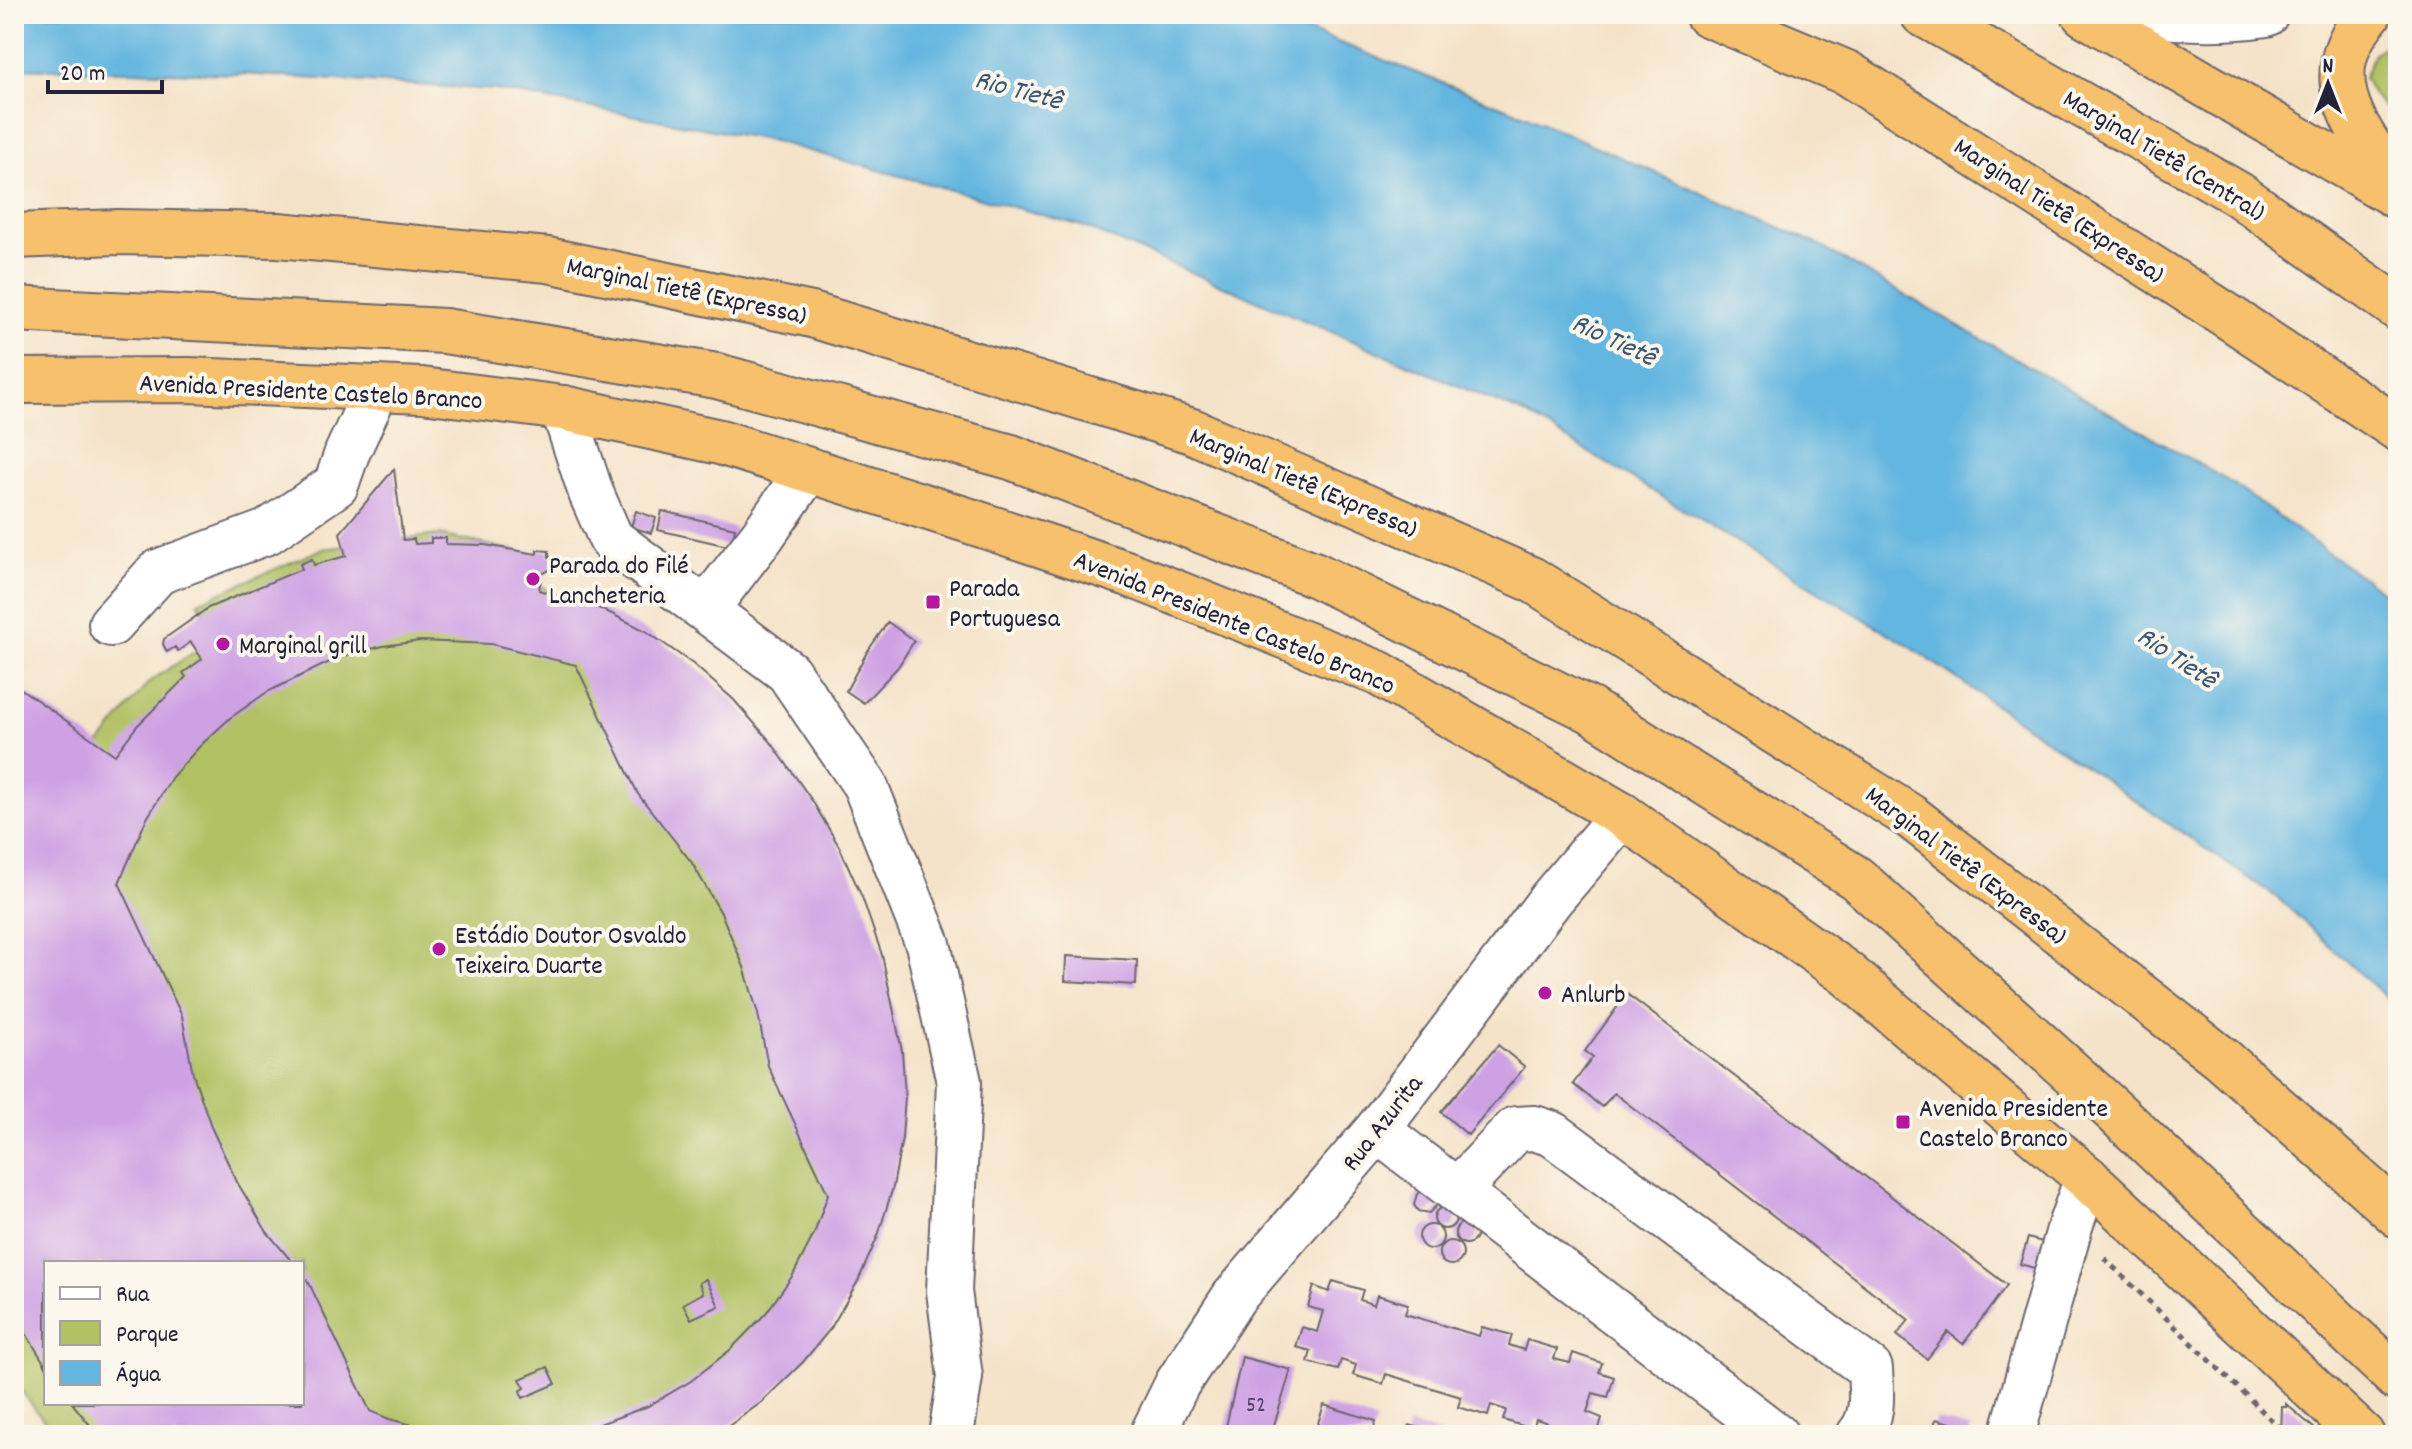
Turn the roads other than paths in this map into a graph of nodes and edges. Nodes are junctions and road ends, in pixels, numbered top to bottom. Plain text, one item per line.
1 (1707, 14) edge
2 (1923, 14) edge
3 (2084, 14) edge
4 (2144, 14) edge
5 (2266, 14) edge
6 (2369, 14) edge
7 (2398, 187) edge
8 (2398, 197) edge
9 (14, 236) edge
10 (2398, 308) edge
11 (14, 309) edge
12 (14, 381) edge
13 (377, 388) junction
14 (563, 408) junction
15 (2398, 429) edge
16 (808, 470) junction
17 (706, 609) junction
18 (111, 624) dead end
19 (1622, 815) junction
20 (1377, 1130) junction
21 (2087, 1178) junction
22 (1457, 1191) junction
23 (2398, 1215) edge
24 (2354, 1340) junction
25 (2398, 1360) edge
26 (2398, 1379) edge
27 (1168, 1425) edge
28 (951, 1435) edge
29 (1776, 1435) edge
30 (1859, 1435) edge
31 (2012, 1435) edge
32 (2362, 1435) edge

1 - 15 highway, Marginal Tietê (Expressa)
2 - 10 highway, Marginal Tietê (Central)
3 - 8 highway
4 - 5 street
6 - 7 highway
9 - 23 highway, Marginal Tietê (Expressa)
11 - 24 highway
12 - 13 highway, Avenida Presidente Castelo Branco
13 - 14 highway, Avenida Presidente Castelo Branco
13 - 18 street
14 - 16 highway, Avenida Presidente Castelo Branco
14 - 17 street
16 - 17 street
16 - 19 highway, Avenida Presidente Castelo Branco
17 - 28 street
19 - 20 street, Rua Azurita
19 - 21 highway, Avenida Presidente Castelo Branco
20 - 22 street
20 - 27 street, Rua Azurita
21 - 31 street
21 - 32 highway, Avenida Presidente Castelo Branco
22 - 29 street
22 - 30 street
24 - 25 highway
24 - 26 highway

